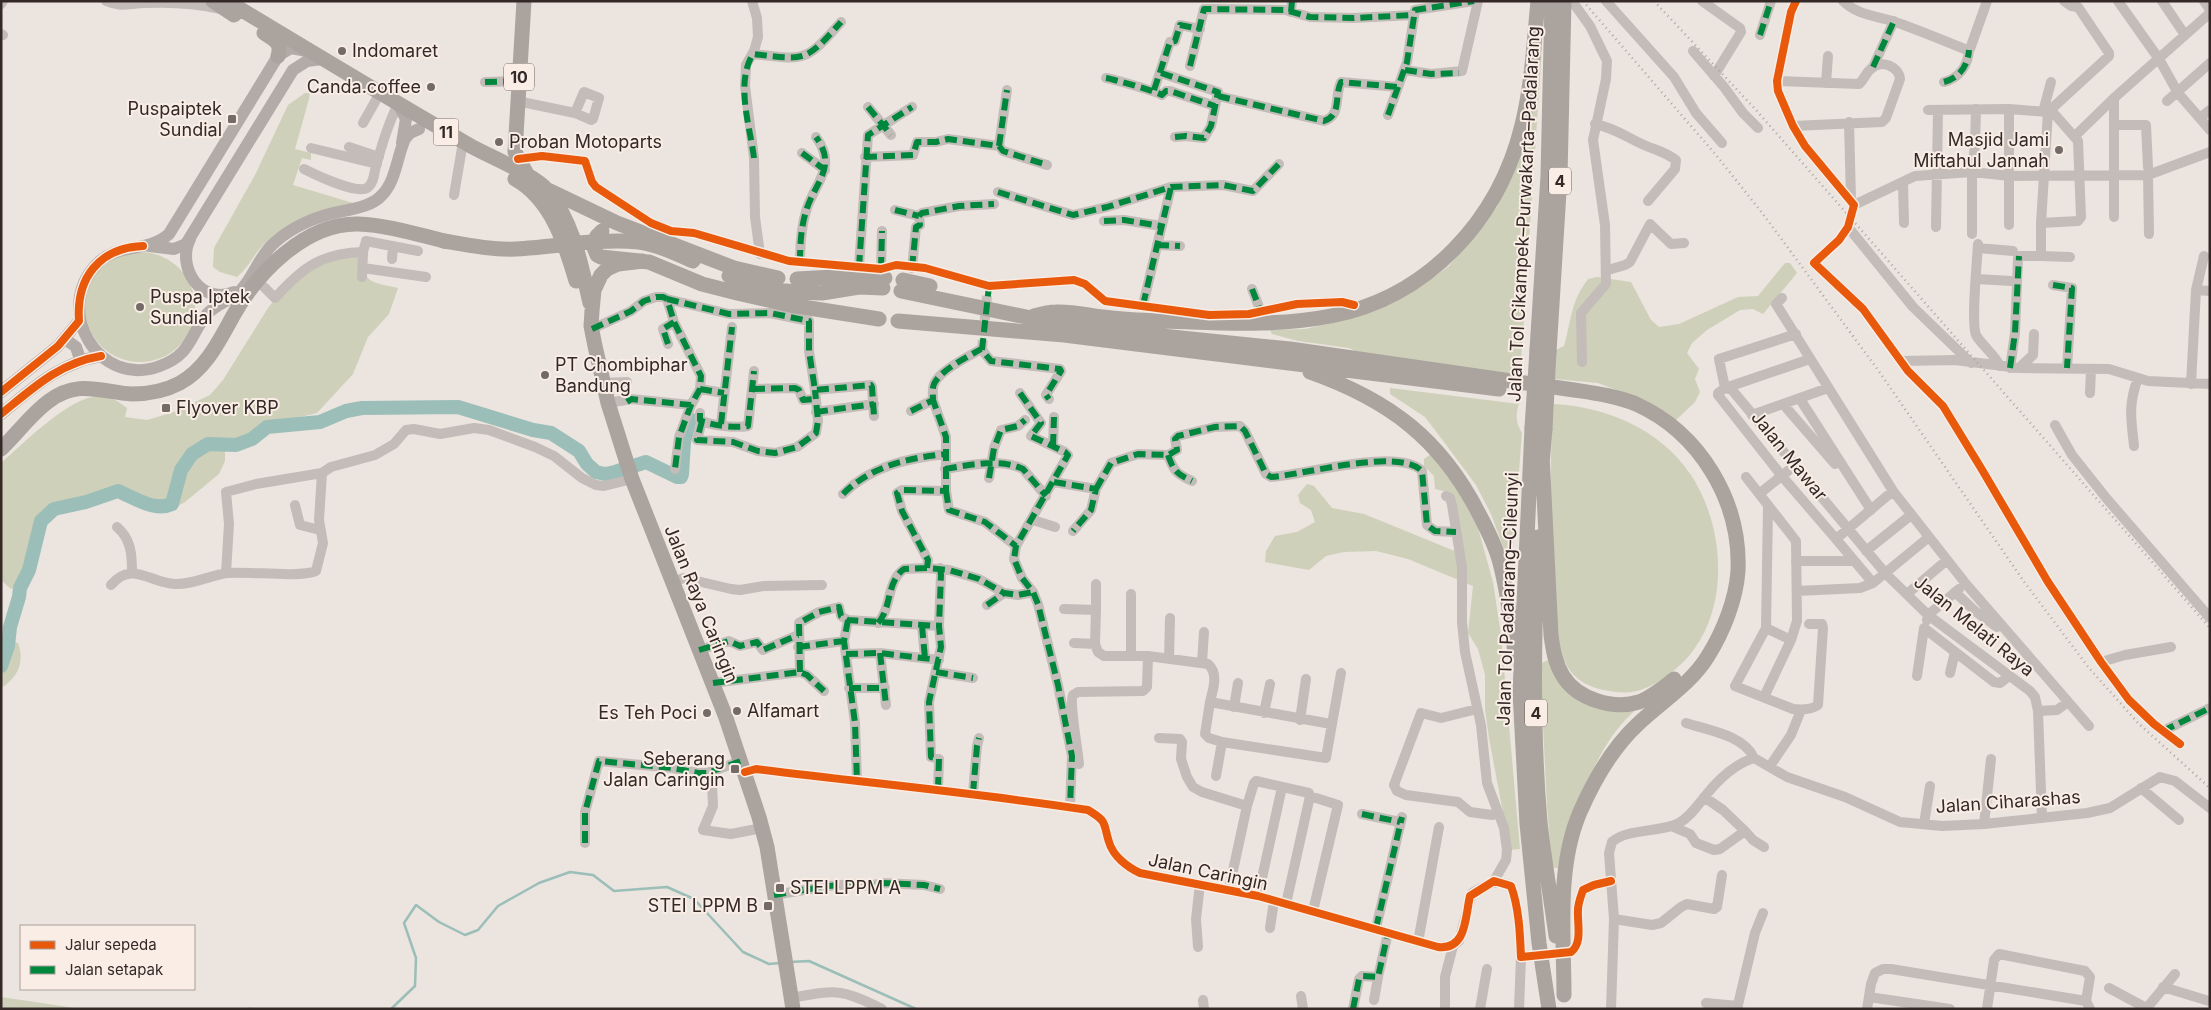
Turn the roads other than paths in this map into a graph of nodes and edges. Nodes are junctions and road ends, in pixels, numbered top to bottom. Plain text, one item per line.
1 (3, 1) edge
2 (106, 1) edge
3 (213, 1) edge
4 (524, 1) edge
5 (752, 1) edge
6 (1474, 1) edge
7 (1478, 1) edge
8 (1538, 1) edge
9 (1606, 1) edge
10 (1702, 1) edge
11 (1770, 1) edge
12 (1796, 1) edge
13 (1843, 1) edge
14 (1987, 1) edge
15 (2064, 1) edge
16 (2118, 1) edge
17 (2162, 1) edge
18 (2204, 1) edge
19 (142, 2) edge
20 (1, 4) edge
21 (232, 4) edge
22 (1561, 4) edge
23 (2079, 4) edge
24 (1291, 7) edge
25 (2210, 11) edge
26 (1414, 15) junction
27 (841, 22) dead end
28 (1894, 22) junction
29 (1200, 29) junction
30 (1760, 35) dead end
31 (2185, 35) junction
32 (1969, 50) junction
33 (1693, 51) dead end
34 (753, 54) junction
35 (278, 56) junction
36 (315, 56) junction
37 (1828, 56) dead end
38 (2159, 59) junction
39 (2210, 63) edge
40 (1190, 66) dead end
41 (1873, 67) junction
42 (1405, 70) junction
43 (1161, 73) junction
44 (1714, 76) junction
45 (1106, 78) dead end
46 (519, 81) junction
47 (1777, 81) junction
48 (485, 82) dead end
49 (1944, 82) dead end
50 (2051, 82) dead end
51 (1826, 83) junction
52 (1398, 87) junction
53 (1007, 90) dead end
54 (1154, 90) junction
55 (380, 93) junction
56 (2178, 93) junction
57 (2114, 98) junction
58 (517, 101) junction
59 (1217, 101) junction
60 (2167, 101) dead end
61 (398, 104) junction
62 (868, 107) dead end
63 (912, 107) dead end
64 (596, 108) dead end
65 (1976, 109) junction
66 (2009, 109) junction
67 (2210, 110) edge
68 (2047, 111) junction
69 (1388, 115) dead end
70 (2200, 118) junction
71 (1849, 122) junction
72 (363, 123) dead end
73 (1595, 124) junction
74 (2114, 124) junction
75 (882, 125) junction
76 (1794, 126) junction
77 (1758, 128) dead end
78 (419, 130) joint
79 (2210, 130) edge
80 (891, 134) dead end
81 (2075, 136) junction
82 (816, 137) dead end
83 (1175, 137) dead end
84 (1722, 143) dead end
85 (999, 146) junction
86 (349, 147) dead end
87 (311, 148) dead end
88 (462, 148) junction
89 (802, 152) dead end
90 (2210, 152) edge
91 (516, 156) junction
92 (865, 157) junction
93 (495, 160) junction
94 (378, 161) junction
95 (396, 164) junction
96 (1279, 164) dead end
97 (1048, 165) dead end
98 (304, 169) dead end
99 (825, 170) junction
100 (2148, 171) junction
101 (1972, 172) junction
102 (1937, 174) junction
103 (528, 176) junction
104 (2010, 176) junction
105 (2044, 176) junction
106 (2079, 176) junction
107 (2114, 176) junction
108 (1903, 182) junction
109 (1171, 187) junction
110 (547, 189) junction
111 (998, 192) dead end
112 (454, 195) dead end
113 (1648, 201) dead end
114 (1853, 202) junction
115 (994, 204) dead end
116 (895, 210) dead end
117 (919, 216) junction
118 (2114, 217) dead end
119 (1104, 221) dead end
120 (1904, 223) dead end
121 (2041, 223) junction
122 (2009, 225) dead end
123 (1162, 226) junction
124 (1936, 226) dead end
125 (1848, 227) junction
126 (602, 231) junction
127 (882, 231) dead end
128 (656, 232) junction
129 (1972, 234) dead end
130 (2149, 234) dead end
131 (567, 237) junction
132 (190, 239) junction
133 (1684, 243) dead end
134 (443, 245) junction
135 (1157, 245) junction
136 (143, 246) junction
137 (393, 246) junction
138 (1180, 246) dead end
139 (418, 251) dead end
140 (363, 252) junction
141 (2013, 252) dead end
142 (760, 254) junction
143 (2041, 256) junction
144 (2070, 257) dead end
145 (392, 259) dead end
146 (2205, 260) edge
147 (643, 261) junction
148 (800, 262) junction
149 (618, 264) junction
150 (692, 264) junction
151 (859, 267) junction
152 (912, 268) junction
153 (1608, 270) junction
154 (579, 273) junction
155 (252, 274) junction
156 (426, 277) dead end
157 (778, 278) dead end
158 (883, 278) junction
159 (797, 279) dead end
160 (1977, 279) junction
161 (2011, 281) dead end
162 (902, 285) dead end
163 (2053, 285) dead end
164 (264, 287) junction
165 (1252, 289) dead end
166 (2196, 290) junction
167 (2210, 291) edge
168 (737, 293) junction
169 (1782, 298) dead end
170 (667, 300) junction
171 (1354, 304) dead end
172 (1143, 305) junction
173 (1261, 312) junction
174 (1025, 317) junction
175 (879, 319) dead end
176 (590, 320) junction
177 (79, 321) junction
178 (898, 321) dead end
179 (674, 322) junction
180 (732, 327) dead end
181 (1796, 334) junction
182 (2034, 334) dead end
183 (65, 339) junction
184 (668, 344) dead end
185 (101, 356) junction
186 (1810, 359) junction
187 (80, 360) junction
188 (1902, 361) junction
189 (1582, 362) dead end
190 (1971, 363) junction
191 (1289, 364) junction
192 (2010, 367) junction
193 (2068, 368) junction
194 (2091, 369) junction
195 (754, 371) dead end
196 (2138, 378) junction
197 (627, 382) dead end
198 (604, 383) junction
199 (2191, 384) junction
200 (2210, 384) edge
201 (1828, 388) junction
202 (753, 389) junction
203 (700, 390) junction
204 (1722, 390) junction
205 (1, 392) edge
206 (1020, 393) dead end
207 (2090, 393) dead end
208 (724, 394) junction
209 (815, 395) junction
210 (1048, 396) dead end
211 (1800, 399) junction
212 (933, 400) junction
213 (608, 404) junction
214 (874, 404) junction
215 (1783, 404) junction
216 (691, 405) junction
217 (911, 411) dead end
218 (816, 412) junction
219 (1, 414) edge
220 (1752, 415) junction
221 (874, 416) dead end
222 (1054, 417) dead end
223 (1025, 420) dead end
224 (1814, 423) junction
225 (721, 424) junction
226 (2055, 425) dead end
227 (1538, 429) junction
228 (1806, 430) junction
229 (1053, 446) junction
230 (2134, 446) dead end
231 (1, 449) edge
232 (946, 454) junction
233 (1168, 455) junction
234 (1542, 455) junction
235 (1, 458) edge
236 (993, 463) junction
237 (1794, 466) junction
238 (675, 469) dead end
239 (945, 469) junction
240 (630, 471) junction
241 (322, 473) junction
242 (1781, 475) junction
243 (1746, 477) dead end
244 (989, 478) dead end
245 (1192, 481) dead end
246 (1054, 482) junction
247 (1096, 488) junction
248 (946, 491) junction
249 (1893, 491) junction
250 (843, 494) dead end
251 (1759, 494) junction
252 (1046, 496) junction
253 (1446, 496) dead end
254 (1861, 496) junction
255 (295, 505) dead end
256 (1768, 506) junction
257 (1871, 510) junction
258 (1911, 515) junction
259 (1033, 520) junction
260 (117, 527) dead end
261 (1055, 527) dead end
262 (320, 530) junction
263 (1847, 530) junction
264 (1073, 531) dead end
265 (1456, 532) junction
266 (1929, 537) junction
267 (1836, 539) junction
268 (1796, 541) junction
269 (1016, 546) junction
270 (1866, 551) junction
271 (1811, 560) junction
272 (1947, 560) junction
273 (1796, 561) junction
274 (1853, 561) junction
275 (927, 568) junction
276 (940, 568) junction
277 (132, 572) junction
278 (226, 573) junction
279 (1886, 574) junction
280 (672, 582) junction
281 (1873, 583) junction
282 (1096, 584) dead end
283 (1966, 584) junction
284 (111, 585) dead end
285 (822, 585) dead end
286 (1797, 591) junction
287 (1034, 592) junction
288 (1956, 592) junction
289 (1004, 593) junction
290 (1131, 594) dead end
291 (1907, 594) junction
292 (987, 605) dead end
293 (1064, 609) dead end
294 (1096, 610) junction
295 (1928, 615) junction
296 (1170, 618) dead end
297 (2210, 618) edge
298 (848, 620) junction
299 (878, 623) junction
300 (1809, 624) dead end
301 (922, 626) junction
302 (939, 626) junction
303 (1766, 628) junction
304 (1924, 628) junction
305 (1204, 632) dead end
306 (798, 635) junction
307 (2011, 637) junction
308 (1791, 640) junction
309 (844, 641) junction
310 (1074, 643) dead end
311 (1095, 644) junction
312 (798, 647) junction
313 (2171, 647) dead end
314 (699, 650) junction
315 (1955, 652) junction
316 (880, 653) junction
317 (846, 654) junction
318 (1132, 656) junction
319 (1148, 656) junction
320 (925, 658) junction
321 (1169, 659) junction
322 (939, 660) junction
323 (2101, 662) junction
324 (1202, 663) junction
325 (800, 672) junction
326 (936, 672) junction
327 (1950, 673) dead end
328 (1341, 674) dead end
329 (1918, 676) dead end
330 (2009, 676) junction
331 (973, 678) dead end
332 (1306, 679) dead end
333 (713, 683) junction
334 (1238, 684) dead end
335 (1270, 684) dead end
336 (849, 688) junction
337 (885, 688) junction
338 (1520, 691) junction
339 (824, 692) dead end
340 (1764, 697) junction
341 (1210, 702) junction
342 (2068, 702) junction
343 (886, 705) dead end
344 (1066, 705) junction
345 (1234, 707) junction
346 (2210, 708) edge
347 (1477, 709) junction
348 (1801, 710) junction
349 (2038, 711) junction
350 (1264, 713) junction
351 (1300, 720) junction
352 (1686, 723) dead end
353 (1331, 724) junction
354 (2089, 726) dead end
355 (2163, 732) junction
356 (979, 738) dead end
357 (1159, 738) dead end
358 (1222, 742) junction
359 (2180, 744) dead end
360 (1754, 758) junction
361 (1991, 759) dead end
362 (1770, 766) junction
363 (743, 767) junction
364 (707, 773) junction
365 (1216, 776) dead end
366 (857, 781) junction
367 (1930, 786) dead end
368 (1282, 787) junction
369 (2141, 788) junction
370 (938, 789) junction
371 (973, 793) junction
372 (1310, 796) junction
373 (1704, 797) junction
374 (1247, 806) junction
375 (1073, 808) junction
376 (2210, 808) edge
377 (1498, 812) junction
378 (1362, 814) dead end
379 (2042, 818) junction
380 (2179, 820) dead end
381 (1924, 824) junction
382 (1984, 824) junction
383 (1672, 826) junction
384 (1439, 827) dead end
385 (762, 828) junction
386 (1745, 831) junction
387 (585, 843) dead end
388 (1764, 847) dead end
389 (1722, 875) dead end
390 (1494, 881) junction
391 (1611, 881) junction
392 (1200, 884) junction
393 (940, 889) dead end
394 (1229, 889) junction
395 (774, 895) junction
396 (1258, 896) junction
397 (1274, 901) junction
398 (1286, 904) junction
399 (1313, 911) junction
400 (1763, 913) dead end
401 (1614, 919) junction
402 (1270, 928) dead end
403 (1376, 928) junction
404 (1388, 934) junction
405 (1418, 942) junction
406 (1453, 946) junction
407 (1198, 948) dead end
408 (1571, 952) dead end
409 (1487, 969) dead end
410 (2175, 974) dead end
411 (1378, 977) junction
412 (1992, 987) junction
413 (2108, 988) dead end
414 (2163, 988) junction
415 (1301, 996) dead end
416 (1869, 997) junction
417 (1374, 1000) dead end
418 (2209, 1001) edge
419 (1565, 1002) edge
420 (792, 1003) edge
421 (1706, 1003) dead end
422 (2088, 1005) edge
423 (1738, 1008) edge
424 (2147, 1008) edge
425 (882, 1009) edge
426 (1303, 1009) edge
427 (1353, 1009) edge
428 (1445, 1009) edge
429 (1480, 1009) edge
430 (1519, 1009) edge
431 (1549, 1009) edge
432 (1611, 1009) edge
433 (1867, 1009) edge
434 (1950, 1009) edge
435 (1987, 1009) edge

1 - 20 street
2 - 19 street
3 - 21 highway
4 - 46 highway, 10
5 - 34 street
6 - 26 street
7 - 42 street
8 - 174 highway
9 - 84 street
10 - 44 street
11 - 30 street
12 - 47 street
13 - 28 street
14 - 32 street
15 - 23 street
16 - 38 street
17 - 31 street
18 - 25 street
19 - 21 street
21 - 35 highway
21 - 36 highway
22 - 73 street
22 - 227 highway, Jalan Tol Cikampek–Purwakarta–Padalarang / 4, bridge
23 - 68 street
24 - 26 street
24 - 29 street
25 - 31 street
26 - 42 street
27 - 34 street
28 - 32 street
28 - 41 street
29 - 40 street
29 - 43 street
31 - 38 street
32 - 49 street
33 - 44 street
34 - 142 street
35 - 36 main road
35 - 136 main road
36 - 55 highway, 11
36 - 132 main road
37 - 51 street
38 - 56 street
38 - 57 street
39 - 56 street
41 - 51 street
41 - 71 street
42 - 52 street
43 - 54 street
43 - 59 street
44 - 77 street
45 - 54 street
46 - 48 street
46 - 58 highway, 10
47 - 51 street
47 - 76 street
50 - 68 street
52 - 59 street
52 - 69 street
53 - 85 street
54 - 59 street
55 - 61 highway, 11
55 - 72 street
56 - 60 street
56 - 70 street
57 - 74 street
57 - 81 street
58 - 64 street
58 - 91 highway, 10
59 - 83 street
61 - 93 highway, 11
61 - 94 street
61 - 95 main road
62 - 75 street
63 - 75 street
65 - 66 street
65 - 101 street
65 - 102 street
66 - 68 street
66 - 104 street
67 - 70 street
68 - 81 street
68 - 105 street
70 - 79 street
71 - 76 street
71 - 114 street
73 - 113 street
73 - 153 street
74 - 100 street
74 - 107 street
75 - 80 street
75 - 92 street
76 - 114 street
78 - 88 highway
78 - 95 main road
81 - 106 street
82 - 99 street
85 - 92 street
85 - 97 street
86 - 94 street
87 - 94 street
88 - 112 street
88 - 131 highway
89 - 99 street
90 - 100 street
91 - 93 highway
91 - 103 highway
91 - 128 street
92 - 151 street
93 - 103 highway, 11
94 - 98 street
95 - 155 main road
96 - 109 street
99 - 148 street
100 - 107 street
100 - 130 street
101 - 102 street
101 - 104 street
101 - 129 street
102 - 108 street
102 - 124 street
103 - 110 highway, 11
104 - 105 street
104 - 122 street
105 - 106 street
105 - 121 street
106 - 107 street
106 - 121 street
107 - 118 street
108 - 114 street
108 - 120 street
109 - 111 street
109 - 123 street
110 - 128 highway
110 - 131 highway
114 - 125 street
115 - 117 street
116 - 117 street
117 - 152 street
119 - 123 street
121 - 143 street
123 - 135 street
125 - 188 street
125 - 190 street
126 - 128 highway
126 - 131 highway
126 - 147 highway
127 - 158 street
128 - 142 street
128 - 157 highway
131 - 154 highway, Jalan Raya Caringin
132 - 136 main road
132 - 155 main road
133 - 153 street
134 - 150 highway
134 - 164 highway
134 - 231 highway
135 - 138 street
135 - 172 street
136 - 177 main road
137 - 139 street
137 - 140 street
137 - 145 street
140 - 156 street
140 - 164 street
141 - 160 street
142 - 148 street
143 - 144 street
143 - 192 street
146 - 166 street
147 - 149 highway
147 - 168 highway
148 - 151 street
149 - 154 highway
149 - 176 highway
150 - 158 highway
150 - 168 highway
151 - 158 street
152 - 158 street
152 - 172 street
153 - 189 street
154 - 176 highway, Jalan Raya Caringin
155 - 185 main road
158 - 159 highway
160 - 161 street
160 - 192 street
162 - 174 highway
163 - 193 street
164 - 235 highway
165 - 173 street
166 - 167 street
166 - 199 street
168 - 175 highway
169 - 181 street
170 - 176 street
170 - 179 street
170 - 209 street
171 - 173 street
172 - 173 street
174 - 419 highway
176 - 198 highway, Jalan Raya Caringin
177 - 183 main road
177 - 185 main road
178 - 191 highway
179 - 184 street
179 - 203 street
180 - 208 street
181 - 186 street
181 - 204 street
182 - 192 street
183 - 187 main road
183 - 205 main road
185 - 187 main road
186 - 201 street
186 - 204 street
187 - 219 main road
188 - 190 street
188 - 323 street
190 - 192 street
191 - 234 highway
191 - 338 highway
192 - 193 street
193 - 194 street
194 - 196 street
194 - 207 street
195 - 202 street
196 - 199 street
196 - 230 street
197 - 198 street
198 - 213 highway, Jalan Raya Caringin
199 - 200 street
201 - 211 street
201 - 249 street
202 - 209 street
202 - 225 street
203 - 208 street
203 - 216 street
204 - 220 street, Jalan Melati Raya
204 - 242 street, Jalan Mawar
206 - 229 street
208 - 225 street
209 - 214 street
209 - 218 street
210 - 212 street
211 - 215 street
211 - 224 street
212 - 217 street
212 - 232 street
213 - 216 street
213 - 240 highway, Jalan Raya Caringin
214 - 218 street
214 - 221 street
215 - 220 street
215 - 228 street
216 - 238 street
218 - 225 street
220 - 237 street, Jalan Melati Raya
222 - 229 street
223 - 236 street
224 - 228 street
224 - 254 street
226 - 297 street
227 - 234 highway, Jalan Tol Padalarang–Cileunyi / 4
227 - 338 highway, Jalan Tol Padalarang–Cileunyi / 4
228 - 254 street
229 - 246 street
232 - 239 street
232 - 250 street
233 - 245 street
233 - 247 street
233 - 265 street
234 - 419 highway, Jalan Tol Padalarang–Cileunyi / 4
236 - 239 street
236 - 244 street
236 - 252 street
237 - 242 street
237 - 263 street, Jalan Melati Raya
239 - 248 street
240 - 241 street
240 - 280 highway, Jalan Raya Caringin
241 - 262 street
241 - 278 street
242 - 251 street
242 - 267 street, Jalan Mawar
243 - 251 street
246 - 247 street
246 - 252 street
247 - 264 street
248 - 269 street
248 - 275 street
249 - 257 street
249 - 258 street
251 - 256 street
252 - 259 street
253 - 265 street
254 - 257 street
255 - 262 street
256 - 268 street
256 - 303 street
257 - 263 street
258 - 266 street
258 - 270 street
259 - 261 street
259 - 269 street
260 - 277 street
262 - 278 street
263 - 267 street
263 - 270 street, Jalan Melati Raya
265 - 347 street
266 - 272 street
266 - 279 street
267 - 274 street, Jalan Mawar
268 - 271 street
268 - 273 street
269 - 287 street
270 - 279 street, Jalan Melati Raya
271 - 273 street
271 - 274 street
272 - 283 street
272 - 291 street
273 - 286 street
274 - 281 street, Jalan Mawar
275 - 276 street
275 - 299 street
276 - 289 street
276 - 302 street
277 - 278 street
277 - 284 street
279 - 281 street
279 - 291 street, Jalan Melati Raya
280 - 285 street
280 - 314 highway, Jalan Raya Caringin
281 - 286 street
282 - 294 street
283 - 288 street
283 - 307 street
286 - 308 street
287 - 289 street
287 - 344 street
288 - 295 street
288 - 307 street
289 - 292 street
290 - 318 street
291 - 295 street, Jalan Melati Raya
293 - 294 street
294 - 311 street
295 - 304 street
295 - 330 street, Jalan Melati Raya
296 - 321 street
298 - 299 street
298 - 306 street
298 - 309 street
299 - 301 street
300 - 348 street
301 - 302 street
301 - 320 street
302 - 322 street
303 - 308 street
303 - 340 street
304 - 315 street
304 - 329 street
305 - 324 street
306 - 312 street
306 - 314 street
307 - 342 street
308 - 340 street
309 - 312 street
309 - 317 street
310 - 311 street
311 - 318 street
312 - 325 street
313 - 323 street
314 - 333 highway, Jalan Raya Caringin
315 - 327 street
315 - 330 street
316 - 317 street
316 - 320 street
316 - 337 street
317 - 336 street
318 - 319 street
319 - 321 street
319 - 344 street
320 - 322 street
321 - 324 street
322 - 326 street
323 - 355 street
324 - 341 street
325 - 333 street
325 - 339 street
326 - 331 street
326 - 370 street
328 - 353 street
330 - 349 street, Jalan Melati Raya
332 - 351 street
333 - 363 highway, Jalan Raya Caringin
334 - 345 street
335 - 350 street
336 - 337 street
336 - 366 street
337 - 343 street
338 - 431 highway, Jalan Tol Padalarang–Cileunyi / 4
340 - 348 street
341 - 345 street
341 - 358 street
342 - 349 street
342 - 354 street
344 - 375 street
345 - 350 street
346 - 355 street
347 - 377 street
347 - 377 street
348 - 362 street
349 - 379 street, Jalan Melati Raya
350 - 351 street
351 - 353 street
352 - 360 street, Jalan Ciharashas
353 - 358 street
355 - 359 street
356 - 371 street
357 - 374 street
358 - 365 street
360 - 362 street, Jalan Ciharashas
360 - 373 street
361 - 382 street
362 - 381 street, Jalan Ciharashas
363 - 364 street
363 - 366 street, Jalan Caringin
363 - 385 highway, Jalan Raya Caringin
364 - 385 street
364 - 387 street
366 - 370 street, Jalan Caringin
367 - 381 street
368 - 372 street
368 - 374 street
368 - 396 street
369 - 376 street, Jalan Ciharashas
369 - 379 street, Jalan Ciharashas
369 - 380 street
370 - 371 street, Jalan Caringin
371 - 375 street, Jalan Caringin
372 - 398 street
372 - 399 street
373 - 383 street
373 - 386 street
374 - 394 street
375 - 392 street, Jalan Caringin
377 - 390 street
378 - 403 street
379 - 382 street, Jalan Ciharashas
381 - 382 street, Jalan Ciharashas
383 - 386 street
383 - 391 street
384 - 405 street
385 - 395 highway, Jalan Raya Caringin
386 - 388 street
389 - 401 street
390 - 406 street
390 - 430 street
391 - 401 street
391 - 408 street
392 - 394 street, Jalan Caringin
392 - 407 street
393 - 395 street
394 - 396 street, Jalan Caringin
395 - 420 highway, Jalan Raya Caringin
396 - 397 street, Jalan Caringin
397 - 398 street, Jalan Caringin
397 - 402 street
398 - 399 street, Jalan Caringin
399 - 403 street, Jalan Caringin
400 - 423 street
401 - 432 street
403 - 404 street, Jalan Caringin
404 - 405 street, Jalan Caringin
404 - 411 street
405 - 406 street, Jalan Caringin
406 - 428 street
409 - 429 street
410 - 414 street
411 - 417 street
411 - 427 street
412 - 416 street
412 - 422 street
412 - 422 street
412 - 435 street
413 - 424 street
414 - 418 street
414 - 424 street
415 - 426 street
416 - 433 street
416 - 434 street
420 - 425 street
421 - 423 street

